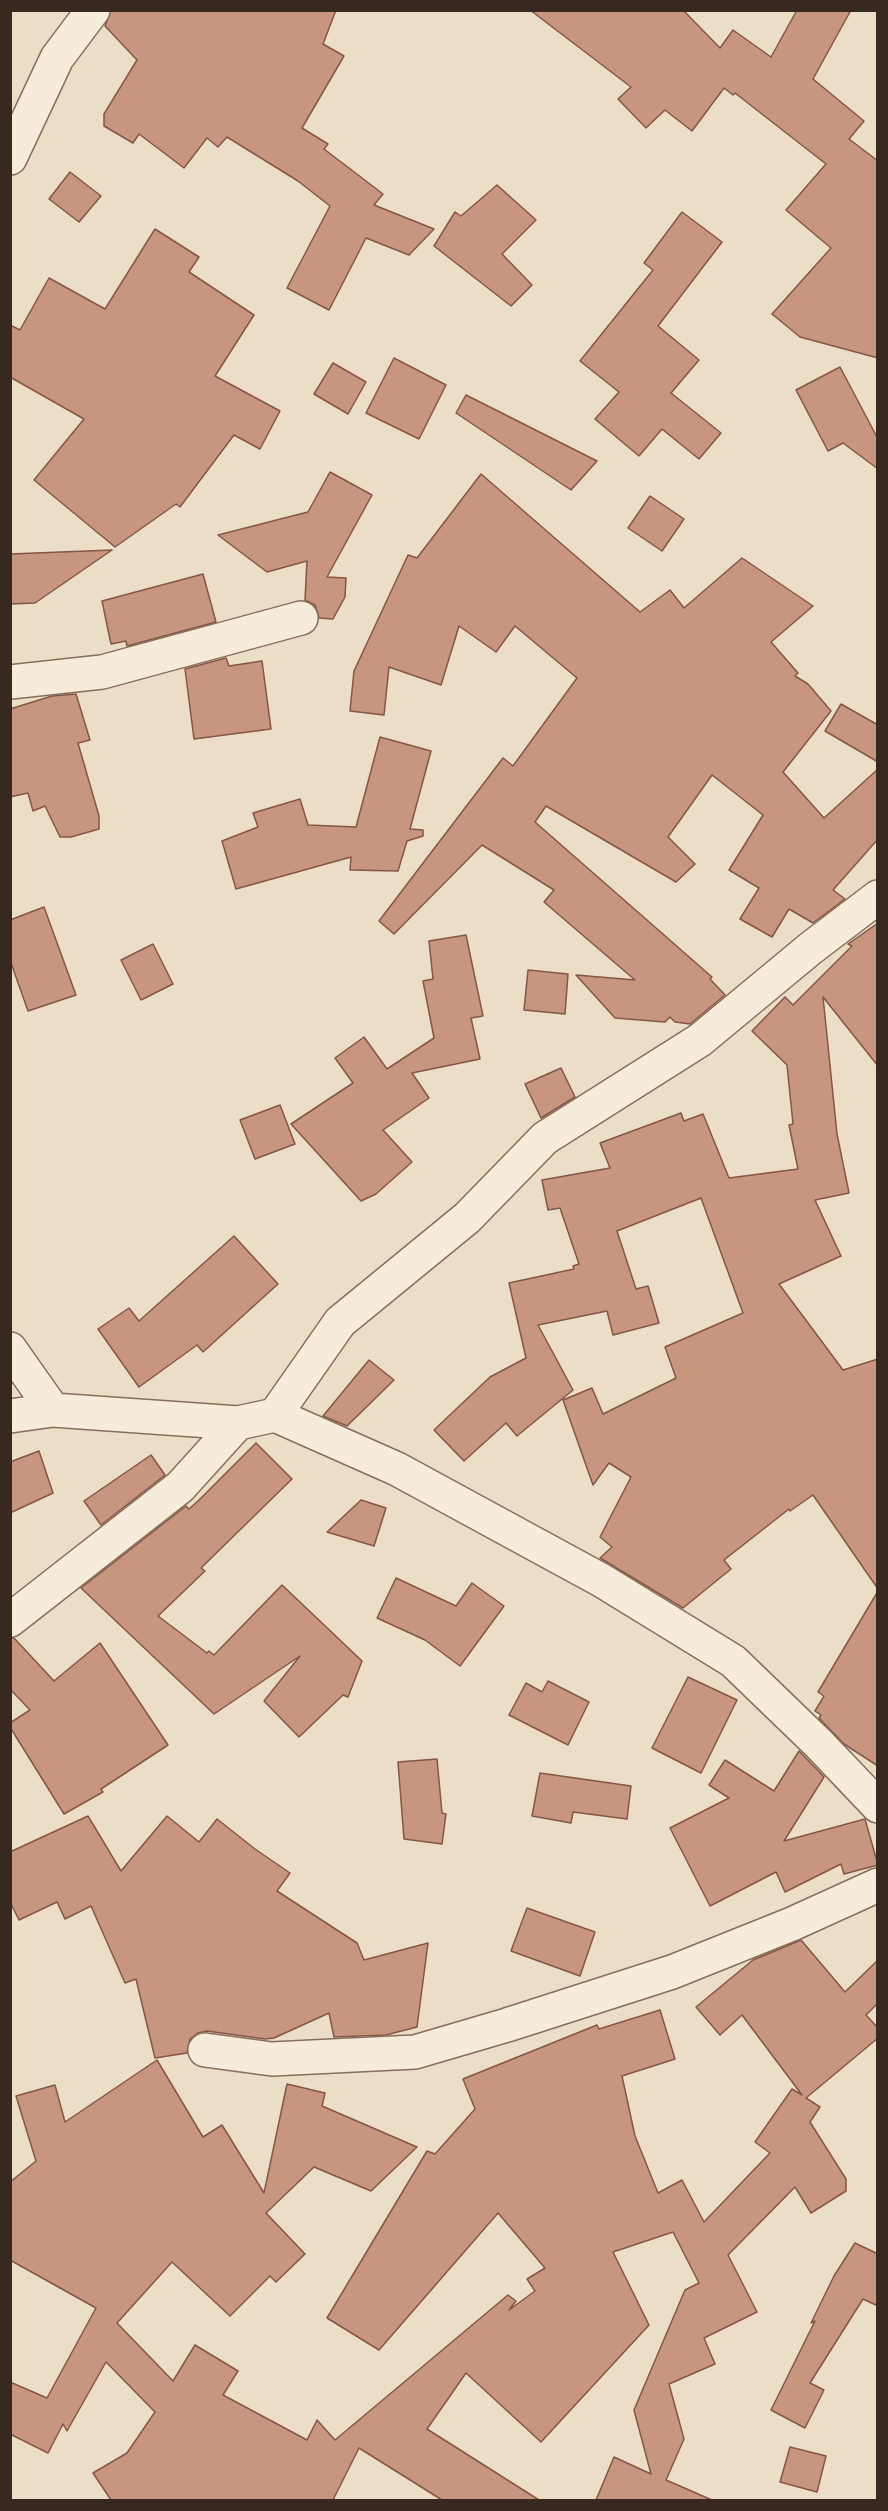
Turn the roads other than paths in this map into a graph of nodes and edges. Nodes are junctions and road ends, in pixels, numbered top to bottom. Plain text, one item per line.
1 (93, 10) edge
2 (10, 158) edge
3 (301, 618) dead end
4 (10, 682) edge
5 (878, 897) edge
6 (10, 1349) edge
7 (54, 1410) junction
8 (275, 1415) junction
9 (10, 1416) edge
10 (238, 1423) junction
11 (10, 1620) edge
12 (878, 1806) edge
13 (878, 1885) edge
14 (205, 2050) dead end

1 - 2 street
3 - 4 street
5 - 8 street
6 - 7 street
7 - 9 street
7 - 10 street
8 - 10 street
8 - 12 street
10 - 11 street
13 - 14 street

